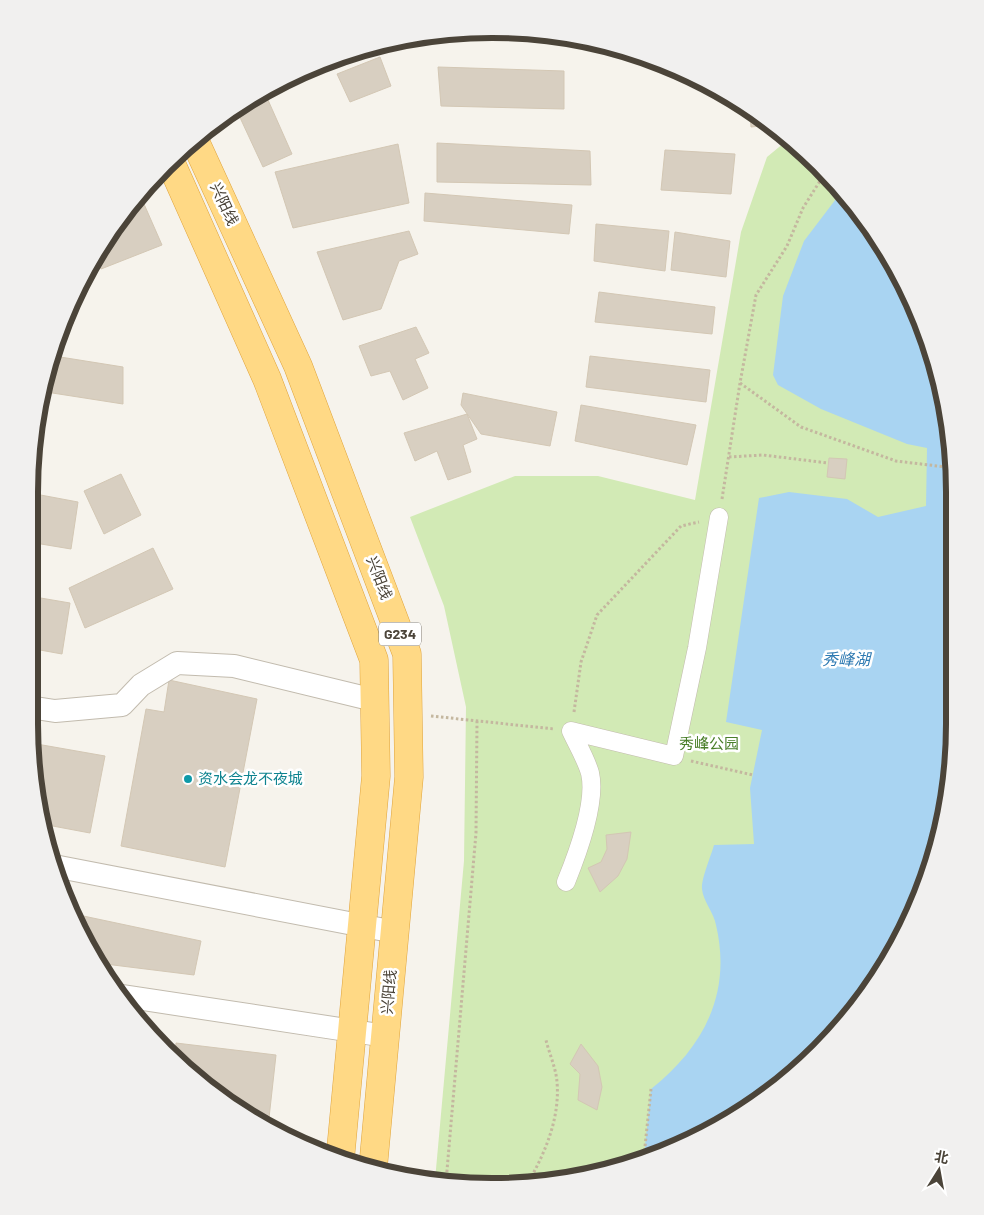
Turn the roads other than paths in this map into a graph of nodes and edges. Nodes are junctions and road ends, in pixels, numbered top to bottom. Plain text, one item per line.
1 (197, 146) edge
2 (173, 169) edge
3 (719, 517) road end
4 (374, 700) junction
5 (38, 708) edge
6 (62, 867) edge
7 (566, 882) dead end
8 (362, 926) junction
9 (395, 932) junction
10 (129, 997) edge
11 (352, 1032) junction
12 (386, 1036) junction
13 (341, 1151) edge
14 (374, 1162) edge

1 - 9 highway, 兴阳线 / G234
2 - 4 highway, 兴阳线 / G234
3 - 7 street
4 - 5 street
4 - 8 highway, 兴阳线 / G234
6 - 8 street
8 - 9 street
8 - 11 highway, 兴阳线 / G234
9 - 12 highway, 兴阳线 / G234
10 - 11 street
11 - 12 street
11 - 13 highway, 兴阳线 / G234
12 - 14 highway, 兴阳线 / G234

